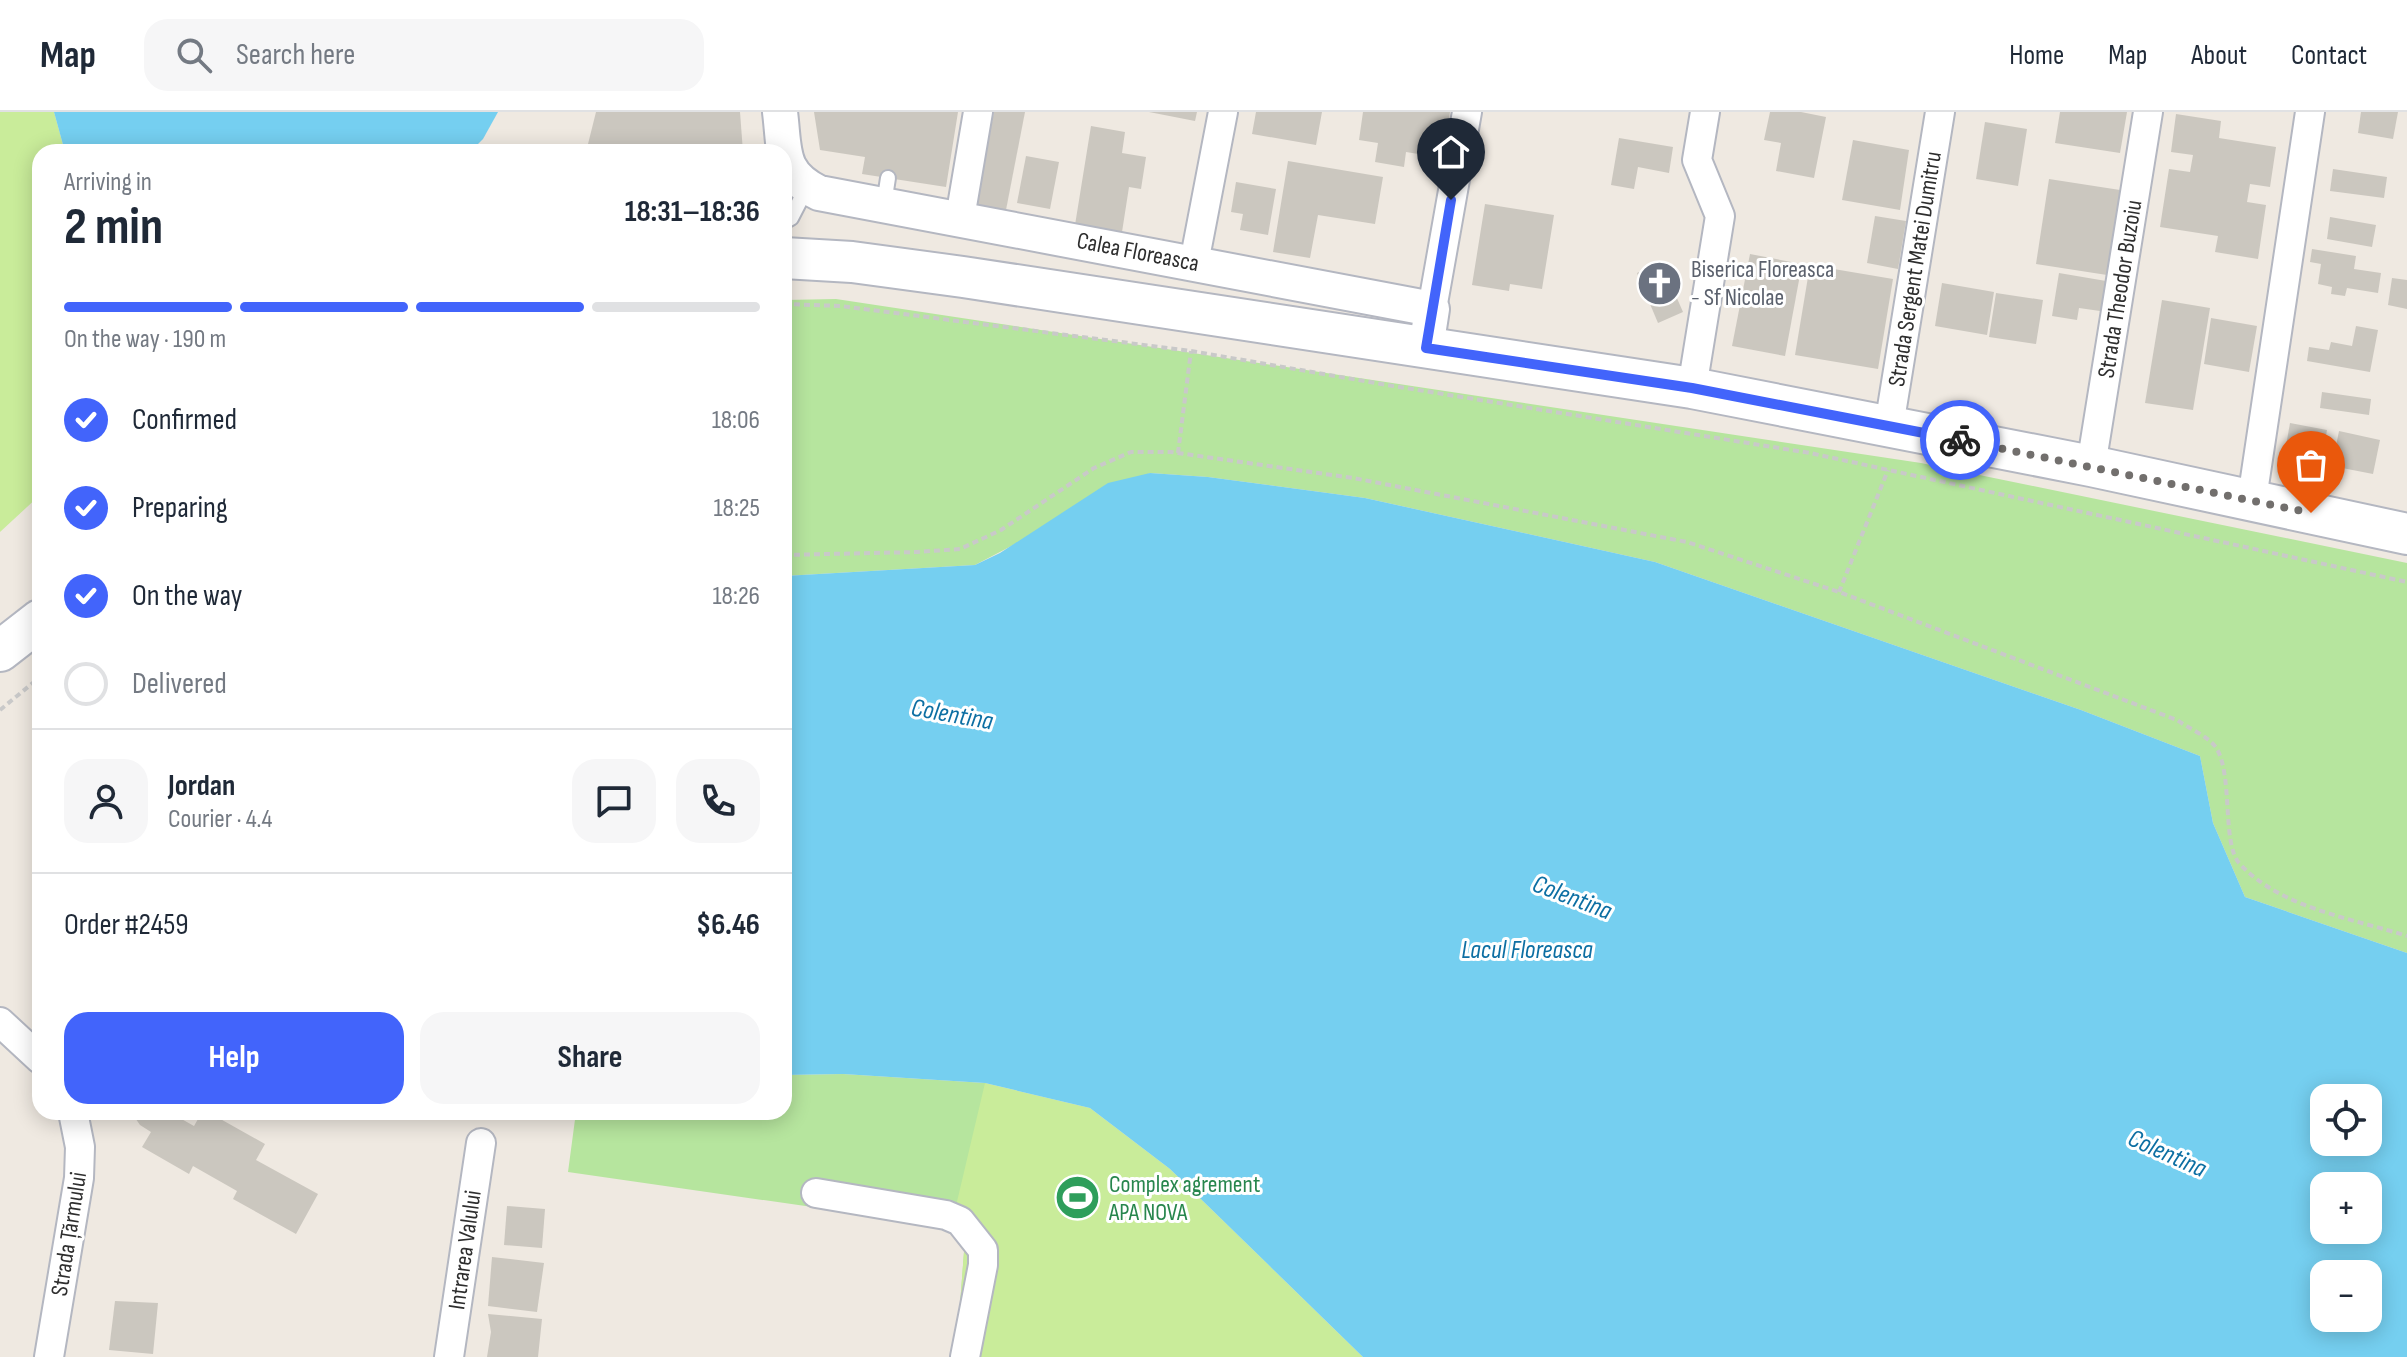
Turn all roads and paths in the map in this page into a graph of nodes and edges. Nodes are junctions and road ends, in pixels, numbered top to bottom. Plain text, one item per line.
1 (780, 112) edge
2 (978, 112) edge
3 (1223, 112) edge
4 (1467, 112) edge
5 (1705, 112) edge
6 (1940, 112) edge
7 (2148, 112) edge
8 (2310, 112) edge
9 (784, 144) edge
10 (792, 173) edge
11 (807, 187) junction
12 (792, 216) edge
13 (960, 218) junction
14 (792, 258) edge
15 (1194, 263) junction
16 (792, 304) edge
17 (1422, 334) junction
18 (1191, 351) junction
19 (1692, 388) junction
20 (1889, 426) junction
21 (1178, 453) junction
22 (2091, 466) junction
23 (1888, 470) junction
24 (2252, 499) junction
25 (2407, 534) edge
26 (792, 555) edge
27 (2407, 582) edge
28 (1839, 592) junction
29 (32, 626) edge
30 (0, 651) edge
31 (32, 684) edge
32 (0, 710) edge
33 (2407, 936) edge
34 (0, 1022) edge
35 (32, 1052) edge
36 (75, 1120) edge
37 (481, 1143) dead end
38 (816, 1193) dead end
39 (49, 1357) edge
40 (449, 1357) edge
41 (965, 1357) edge

1 - 9 street
2 - 13 street
3 - 15 street
4 - 17 street
5 - 19 street
6 - 20 street, Strada Sergent Matei Dumitru
7 - 22 street, Strada Theodor Buzoiu
8 - 24 street
10 - 11 street
11 - 12 lane
11 - 13 street, Calea Floreasca
13 - 15 street, Calea Floreasca
14 - 17 main road, Calea Floreasca
15 - 17 street, Calea Floreasca
16 - 18 path
17 - 19 main road, Calea Floreasca
18 - 21 path
18 - 23 path
19 - 20 main road, Calea Floreasca
20 - 22 main road, Calea Floreasca
21 - 26 path
21 - 28 path
22 - 24 main road, Calea Floreasca
23 - 27 path
23 - 28 path
24 - 25 main road, Calea Floreasca
28 - 33 path
29 - 30 main road
31 - 32 path
34 - 35 street
36 - 39 street, Strada Țărmului
37 - 40 street, Intrarea Valului
38 - 41 street

